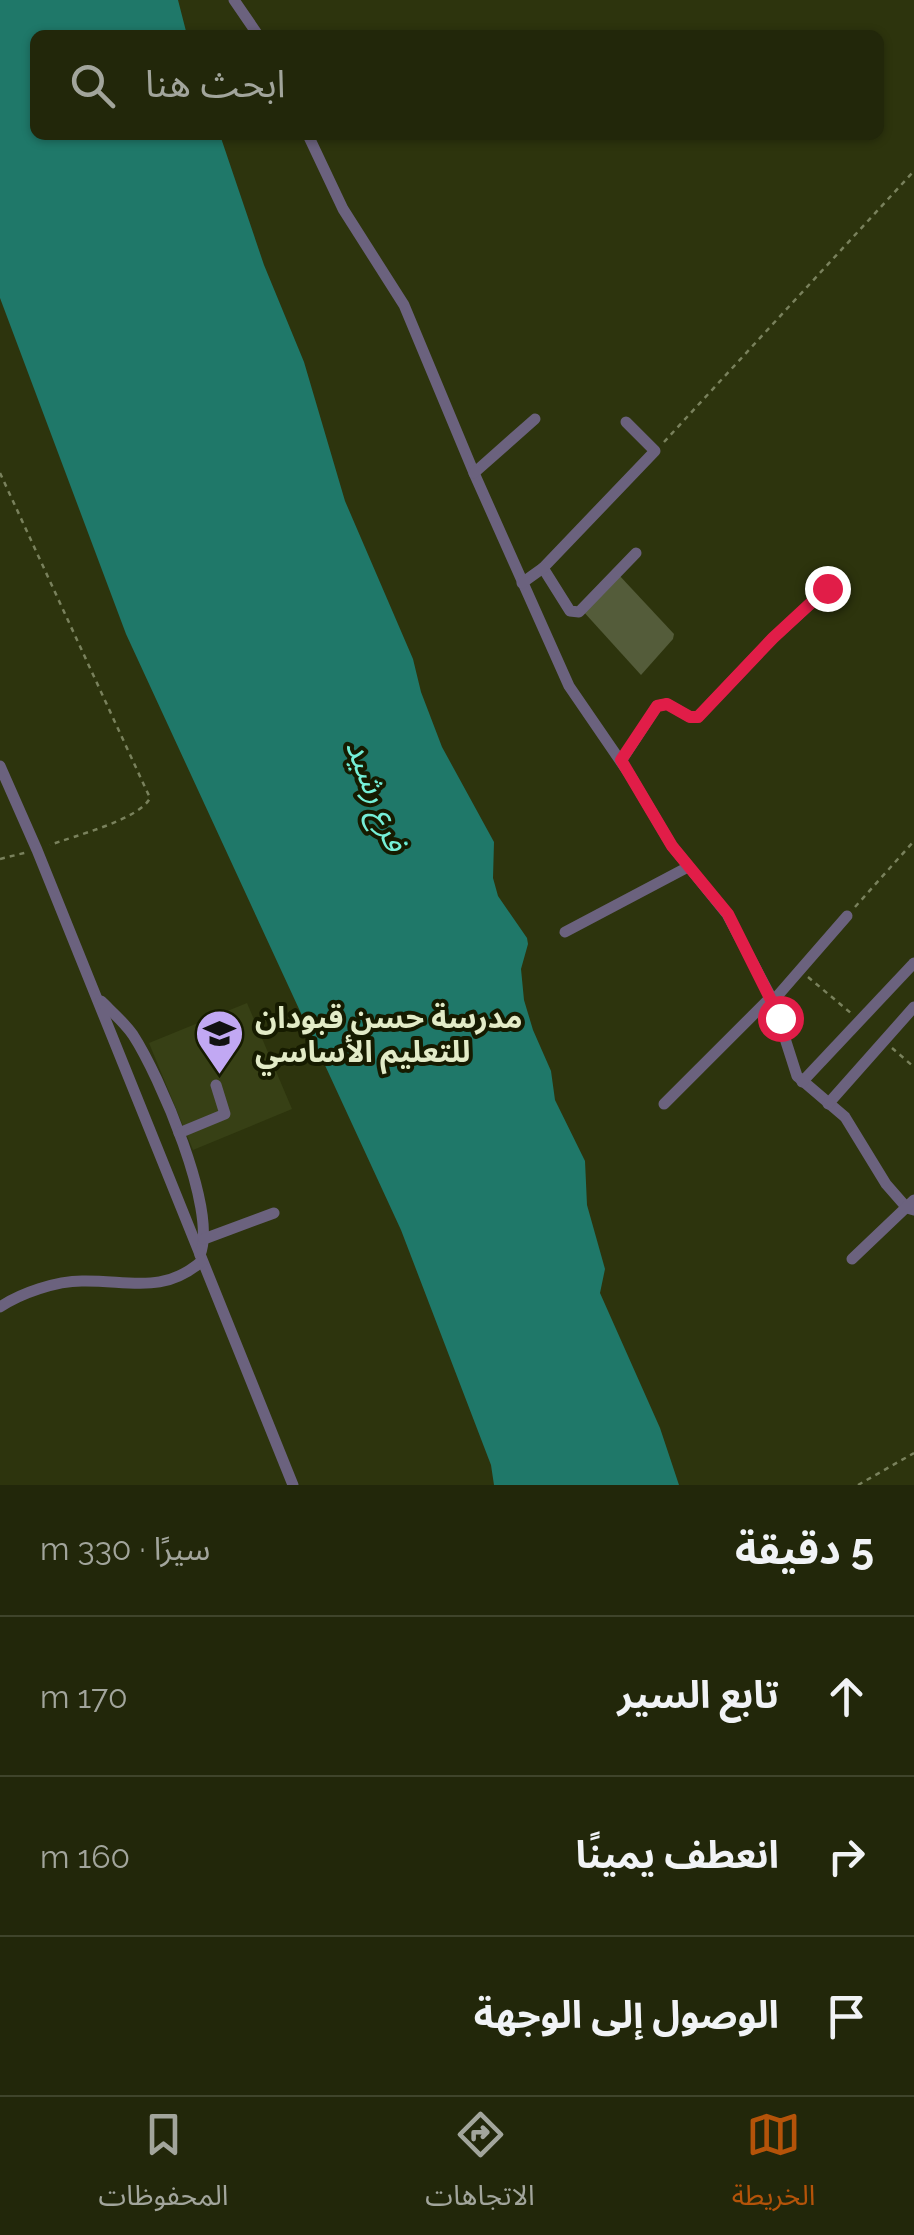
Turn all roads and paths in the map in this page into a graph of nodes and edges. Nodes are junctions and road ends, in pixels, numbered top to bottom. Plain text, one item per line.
1 (234, 0) edge
2 (255, 30) edge
3 (310, 140) edge
4 (914, 172) edge
5 (535, 419) dead end
6 (626, 422) dead end
7 (655, 451) junction
8 (0, 473) edge
9 (474, 473) junction
10 (636, 553) dead end
11 (542, 568) junction
12 (522, 583) junction
13 (827, 588) dead end
14 (621, 760) junction
15 (0, 766) edge
16 (914, 842) edge
17 (37, 850) junction
18 (0, 859) edge
19 (688, 867) junction
20 (847, 916) joint
21 (565, 932) dead end
22 (914, 963) edge
23 (97, 998) junction
24 (772, 999) junction
25 (914, 1007) edge
26 (802, 1082) junction
27 (216, 1085) dead end
28 (664, 1104) dead end
29 (828, 1104) junction
30 (179, 1134) junction
31 (912, 1206) edge
32 (274, 1213) dead end
33 (204, 1239) junction
34 (201, 1258) junction
35 (852, 1258) dead end
36 (0, 1308) edge
37 (914, 1454) edge
38 (293, 1485) edge
39 (858, 1485) edge

1 - 2 street
3 - 9 street
4 - 7 path
5 - 9 street
6 - 7 street
7 - 11 street
8 - 17 path
9 - 12 street
10 - 11 street
11 - 12 street
12 - 14 street
13 - 14 street
14 - 19 street
15 - 17 street
16 - 20 path
17 - 18 path
17 - 23 street
19 - 21 street
19 - 24 street
20 - 24 street
22 - 26 street
23 - 30 street
23 - 34 street
24 - 26 street
24 - 28 street
25 - 29 street
26 - 29 street
27 - 30 street
29 - 31 street
30 - 33 street
31 - 35 street
32 - 33 street
33 - 34 street
34 - 36 street
34 - 38 street
37 - 39 path

